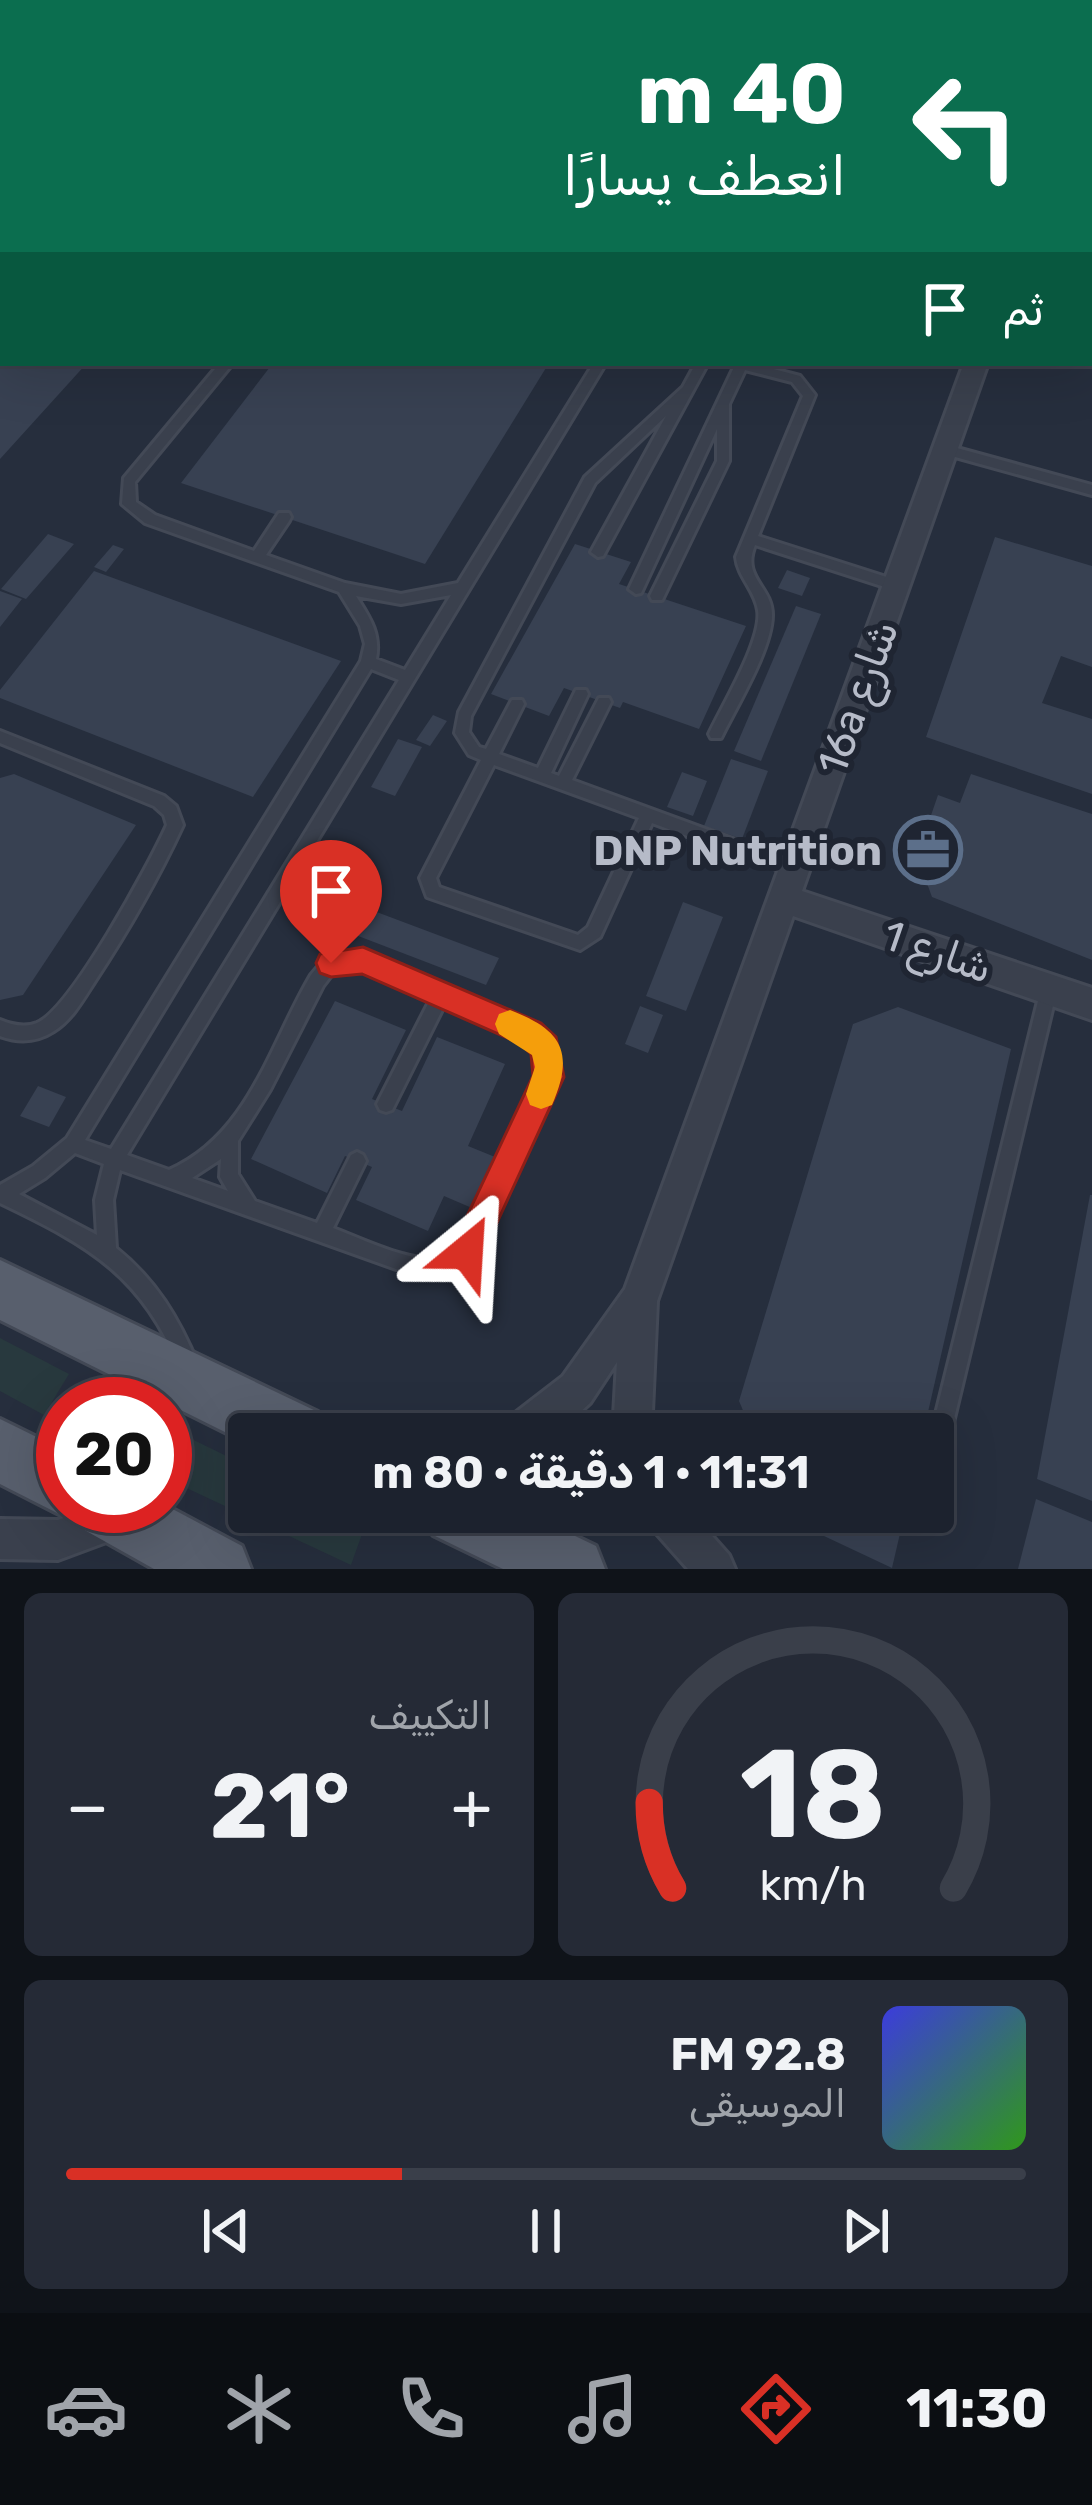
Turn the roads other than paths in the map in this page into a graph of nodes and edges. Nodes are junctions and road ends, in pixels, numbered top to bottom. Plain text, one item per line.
1 (224, 366) edge
2 (598, 366) edge
3 (700, 366) edge
4 (740, 366) edge
5 (748, 366) edge
6 (974, 366) edge
7 (688, 389) junction
8 (724, 403) junction
9 (946, 450) junction
10 (1092, 490) edge
11 (284, 517) dead end
12 (750, 538) junction
13 (598, 552) dead end
14 (256, 557) junction
15 (897, 586) junction
16 (344, 588) junction
17 (462, 589) junction
18 (636, 589) dead end
19 (657, 596) dead end
20 (368, 662) junction
21 (406, 677) junction
22 (581, 694) dead end
23 (604, 702) dead end
24 (517, 704) dead end
25 (716, 734) dead end
26 (0, 737) edge
27 (492, 758) junction
28 (542, 776) junction
29 (562, 785) junction
30 (648, 815) junction
31 (790, 884) junction
32 (1049, 989) junction
33 (441, 994) junction
34 (1092, 1004) edge
35 (0, 1028) edge
36 (386, 1104) dead end
37 (231, 1140) junction
38 (73, 1144) junction
39 (114, 1160) junction
40 (357, 1161) dead end
41 (171, 1178) junction
42 (0, 1194) edge
43 (252, 1206) junction
44 (322, 1232) junction
45 (107, 1249) junction
46 (0, 1289) edge
47 (639, 1301) junction
48 (196, 1384) junction
49 (254, 1413) edge
50 (553, 1413) edge
51 (633, 1413) edge
52 (945, 1413) edge
53 (0, 1450) edge
54 (36, 1469) edge
55 (71, 1533) edge
56 (153, 1533) edge
57 (498, 1533) edge
58 (683, 1533) edge
59 (0, 1539) edge
60 (219, 1569) edge
61 (573, 1569) edge
62 (715, 1569) edge

1 - 14 lane
2 - 17 lane
3 - 7 lane
4 - 8 lane
5 - 12 lane
6 - 9 street, 16a شارع
7 - 13 lane
7 - 27 lane
8 - 18 lane
8 - 19 lane
9 - 10 lane
9 - 15 street, 16a شارع
11 - 14 lane
12 - 15 lane
12 - 25 lane
14 - 16 lane
15 - 31 street, 16a شارع
16 - 17 lane
16 - 20 lane
17 - 21 lane
20 - 21 lane
20 - 38 lane
21 - 39 lane
22 - 28 lane
23 - 29 lane
24 - 27 lane
26 - 35 lane
27 - 28 lane
27 - 30 lane
28 - 29 lane
29 - 30 lane
30 - 31 lane
31 - 32 street, شارع 1
31 - 47 street, 16a شارع
32 - 34 street, شارع 1
32 - 52 lane
33 - 36 lane
33 - 37 lane
33 - 44 lane
37 - 41 lane
37 - 43 lane
38 - 39 lane
38 - 42 lane
39 - 41 lane
39 - 45 lane
40 - 44 lane
41 - 43 lane
42 - 45 lane
43 - 44 lane
45 - 48 lane
46 - 48 main road
47 - 50 street, 16a شارع
47 - 51 street, 16a شارع
48 - 49 main road
53 - 54 main road
55 - 59 street
56 - 60 main road
57 - 61 main road
58 - 62 street

